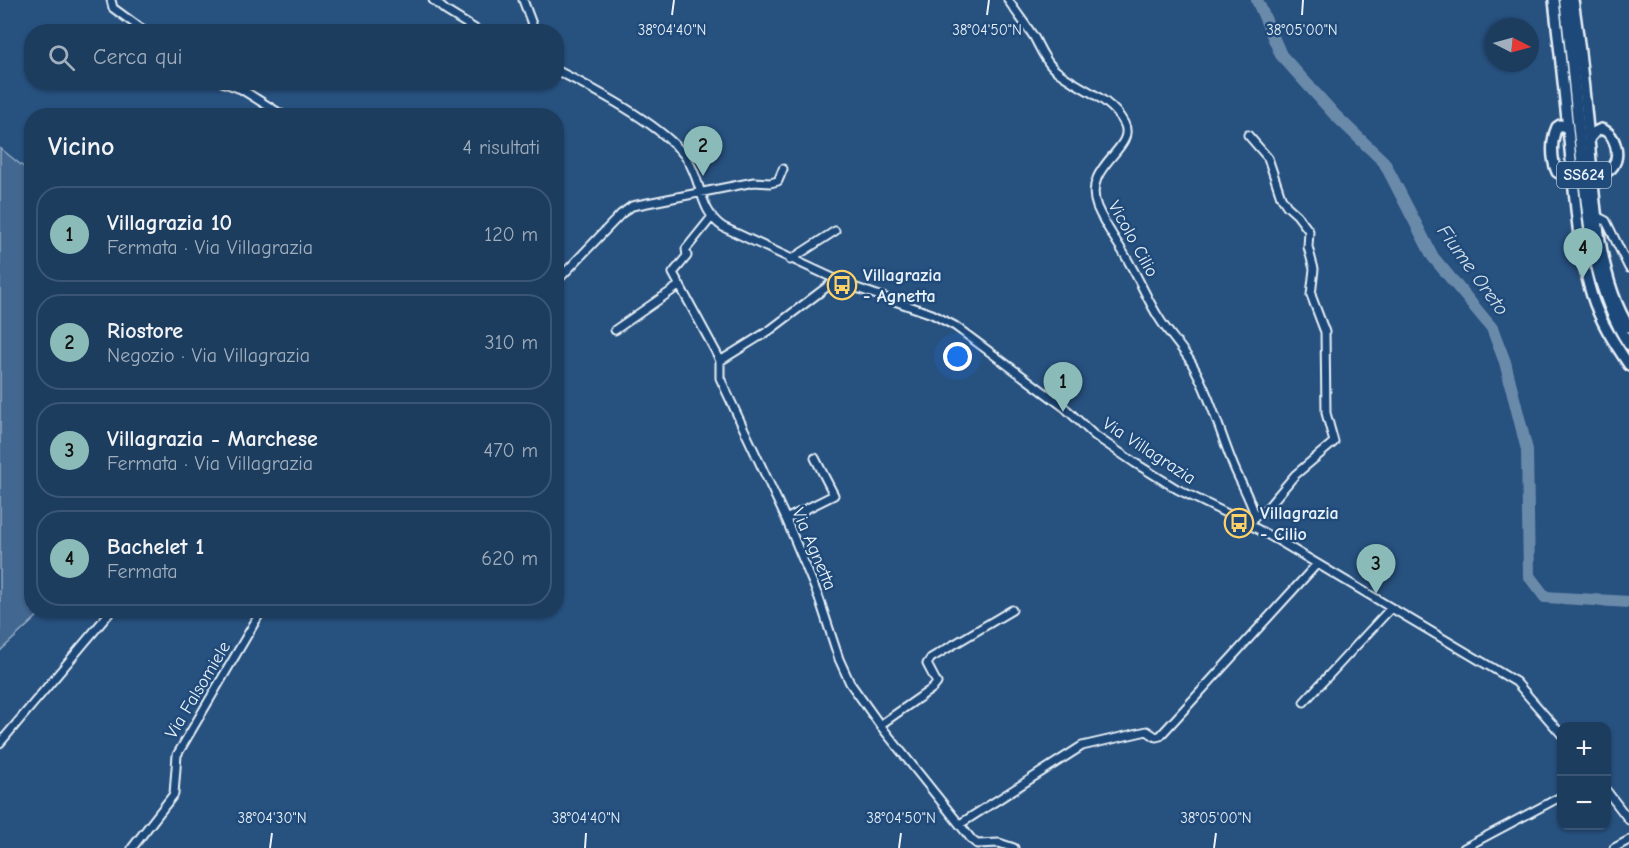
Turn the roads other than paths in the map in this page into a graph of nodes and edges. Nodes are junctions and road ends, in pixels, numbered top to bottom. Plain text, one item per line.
1 (111, 0) edge
2 (433, 0) edge
3 (523, 0) edge
4 (1008, 0) edge
5 (1554, 0) edge
6 (1565, 0) edge
7 (1573, 0) edge
8 (135, 24) edge
9 (467, 24) edge
10 (532, 24) edge
11 (564, 74) edge
12 (243, 90) edge
13 (271, 108) edge
14 (1568, 128) junction
15 (1248, 135) dead end
16 (1589, 139) junction
17 (783, 169) dead end
18 (700, 192) junction
19 (1596, 216) junction
20 (711, 218) junction
21 (835, 231) dead end
22 (790, 260) junction
23 (1629, 268) edge
24 (564, 274) edge
25 (836, 280) junction
26 (680, 285) junction
27 (1629, 327) edge
28 (615, 330) dead end
29 (1629, 344) edge
30 (720, 361) junction
31 (1629, 364) edge
32 (815, 458) dead end
33 (1255, 516) junction
34 (786, 519) junction
35 (1250, 525) junction
36 (1317, 564) junction
37 (1391, 608) junction
38 (1012, 610) dead end
39 (105, 618) edge
40 (257, 618) edge
41 (1304, 702) dead end
42 (880, 725) junction
43 (1557, 729) edge
44 (0, 742) edge
45 (1611, 797) edge
46 (1557, 799) edge
47 (1629, 820) edge
48 (960, 824) junction
49 (1629, 840) edge
50 (132, 848) edge
51 (1014, 848) edge
52 (1464, 848) edge
53 (1614, 848) edge

1 - 8 street
2 - 9 street
3 - 10 street
4 - 33 street, Vicolo Cilio
5 - 14 main road
6 - 29 main road, SS624
7 - 16 main road
11 - 18 street
12 - 13 street
14 - 16 main road, bridge
14 - 31 main road
15 - 33 street
16 - 19 main road
17 - 18 street
18 - 20 street
18 - 24 street
19 - 23 street
19 - 27 main road
20 - 22 street, Via Villagrazia
20 - 26 street
21 - 22 street
22 - 25 street, Via Villagrazia
25 - 30 street
25 - 35 street, Via Villagrazia
26 - 28 street
26 - 30 street, Via Agnetta
30 - 34 street, Via Agnetta
32 - 34 street
33 - 35 street
34 - 42 street, Via Agnetta
35 - 36 street, Via Villagrazia
36 - 37 street, Via Villagrazia
36 - 48 street
37 - 41 street
37 - 43 street, Via Villagrazia
38 - 42 street
39 - 44 street
40 - 50 street, Via Falsomiele
42 - 48 street, Via Agnetta
45 - 47 street
46 - 52 street
48 - 51 street, Via Agnetta
49 - 53 street

